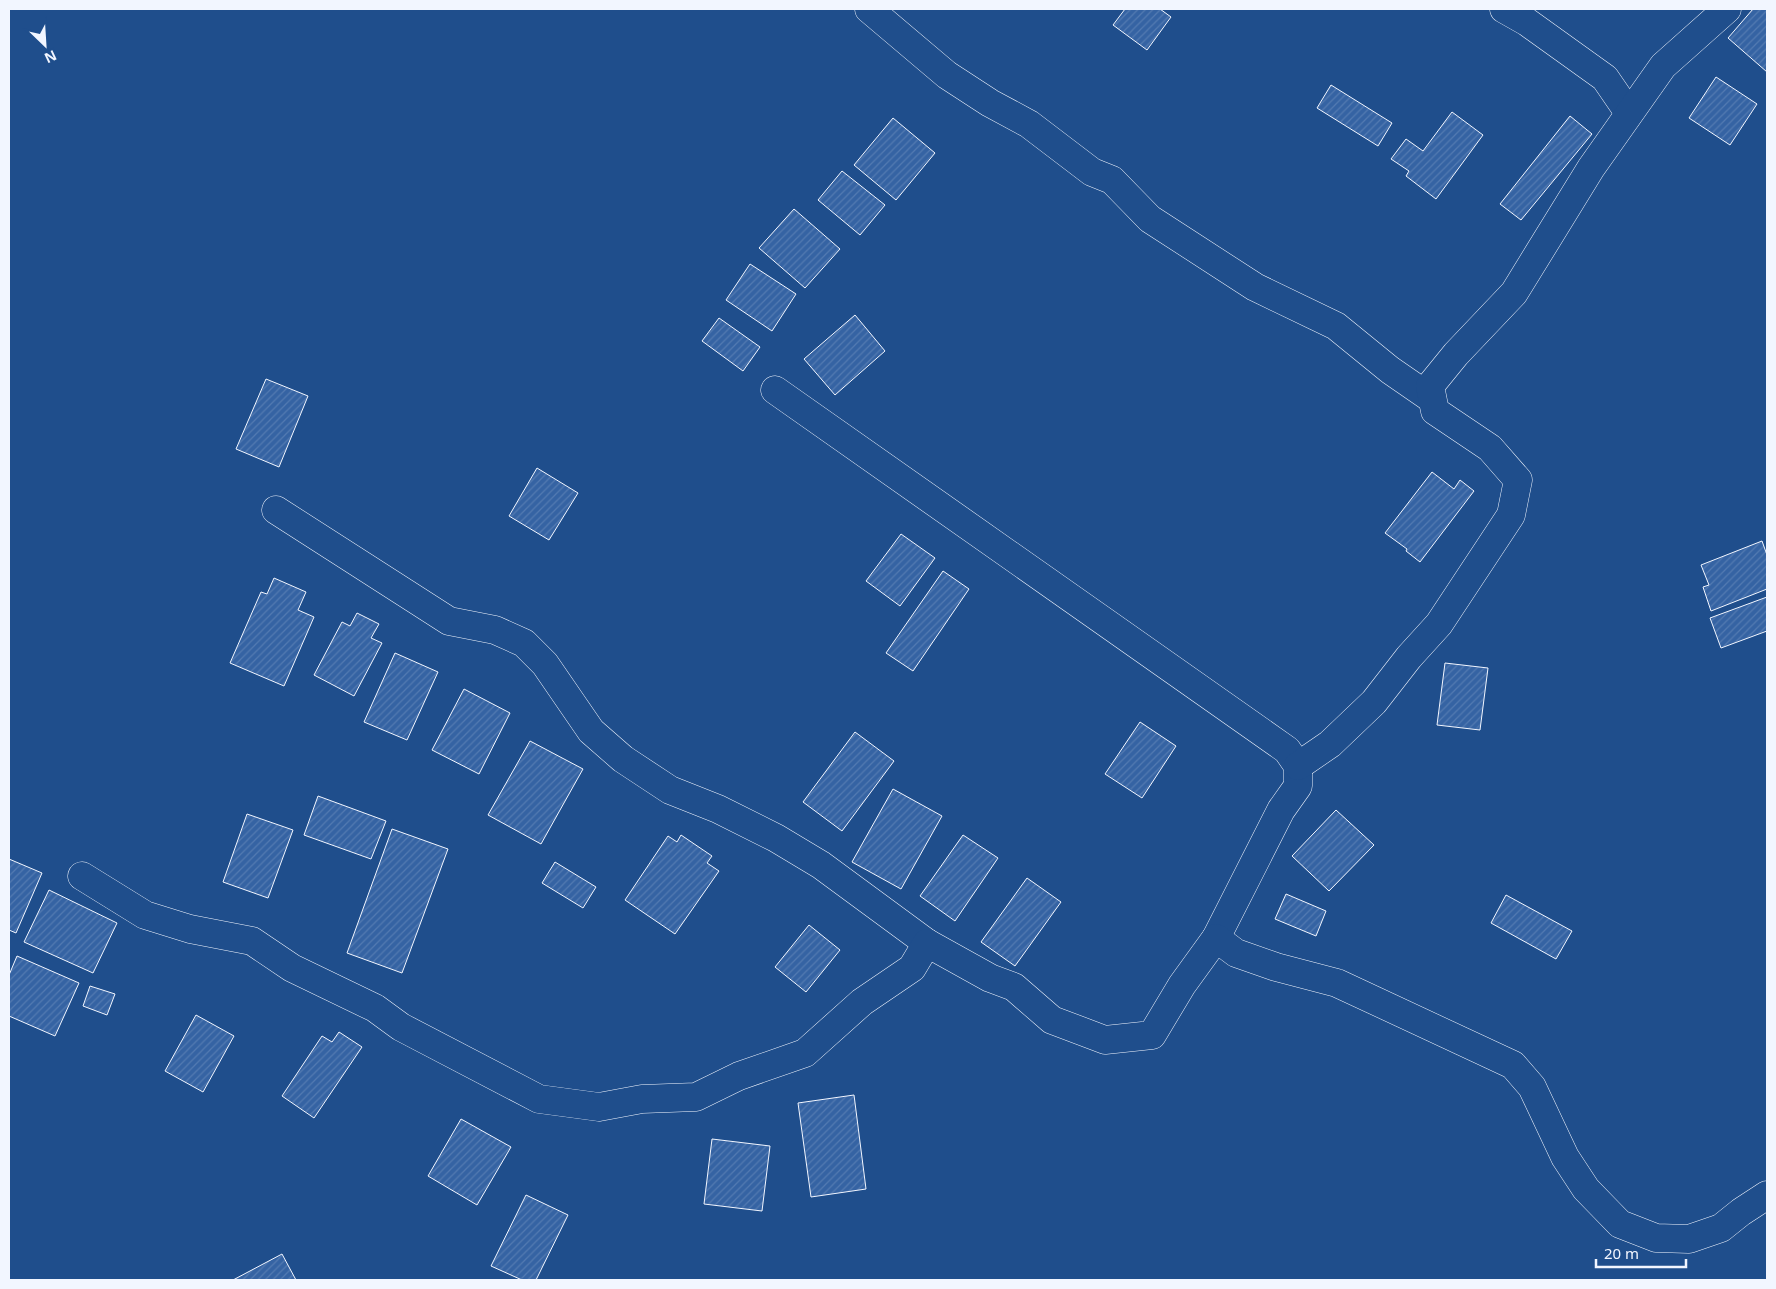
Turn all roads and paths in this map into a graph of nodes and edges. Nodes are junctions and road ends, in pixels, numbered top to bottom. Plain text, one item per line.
1 (869, 9) edge
2 (1504, 9) edge
3 (1727, 9) edge
4 (1629, 113) junction
5 (775, 390) dead end
6 (1432, 399) junction
7 (276, 510) dead end
8 (1298, 766) junction
9 (82, 876) dead end
10 (1216, 938) junction
11 (927, 943) junction
12 (1767, 1195) edge

1 - 6 street
2 - 4 street
3 - 4 street
4 - 6 street
5 - 8 street
6 - 8 street
7 - 11 street
8 - 10 street
9 - 11 street
10 - 11 street
10 - 12 street

